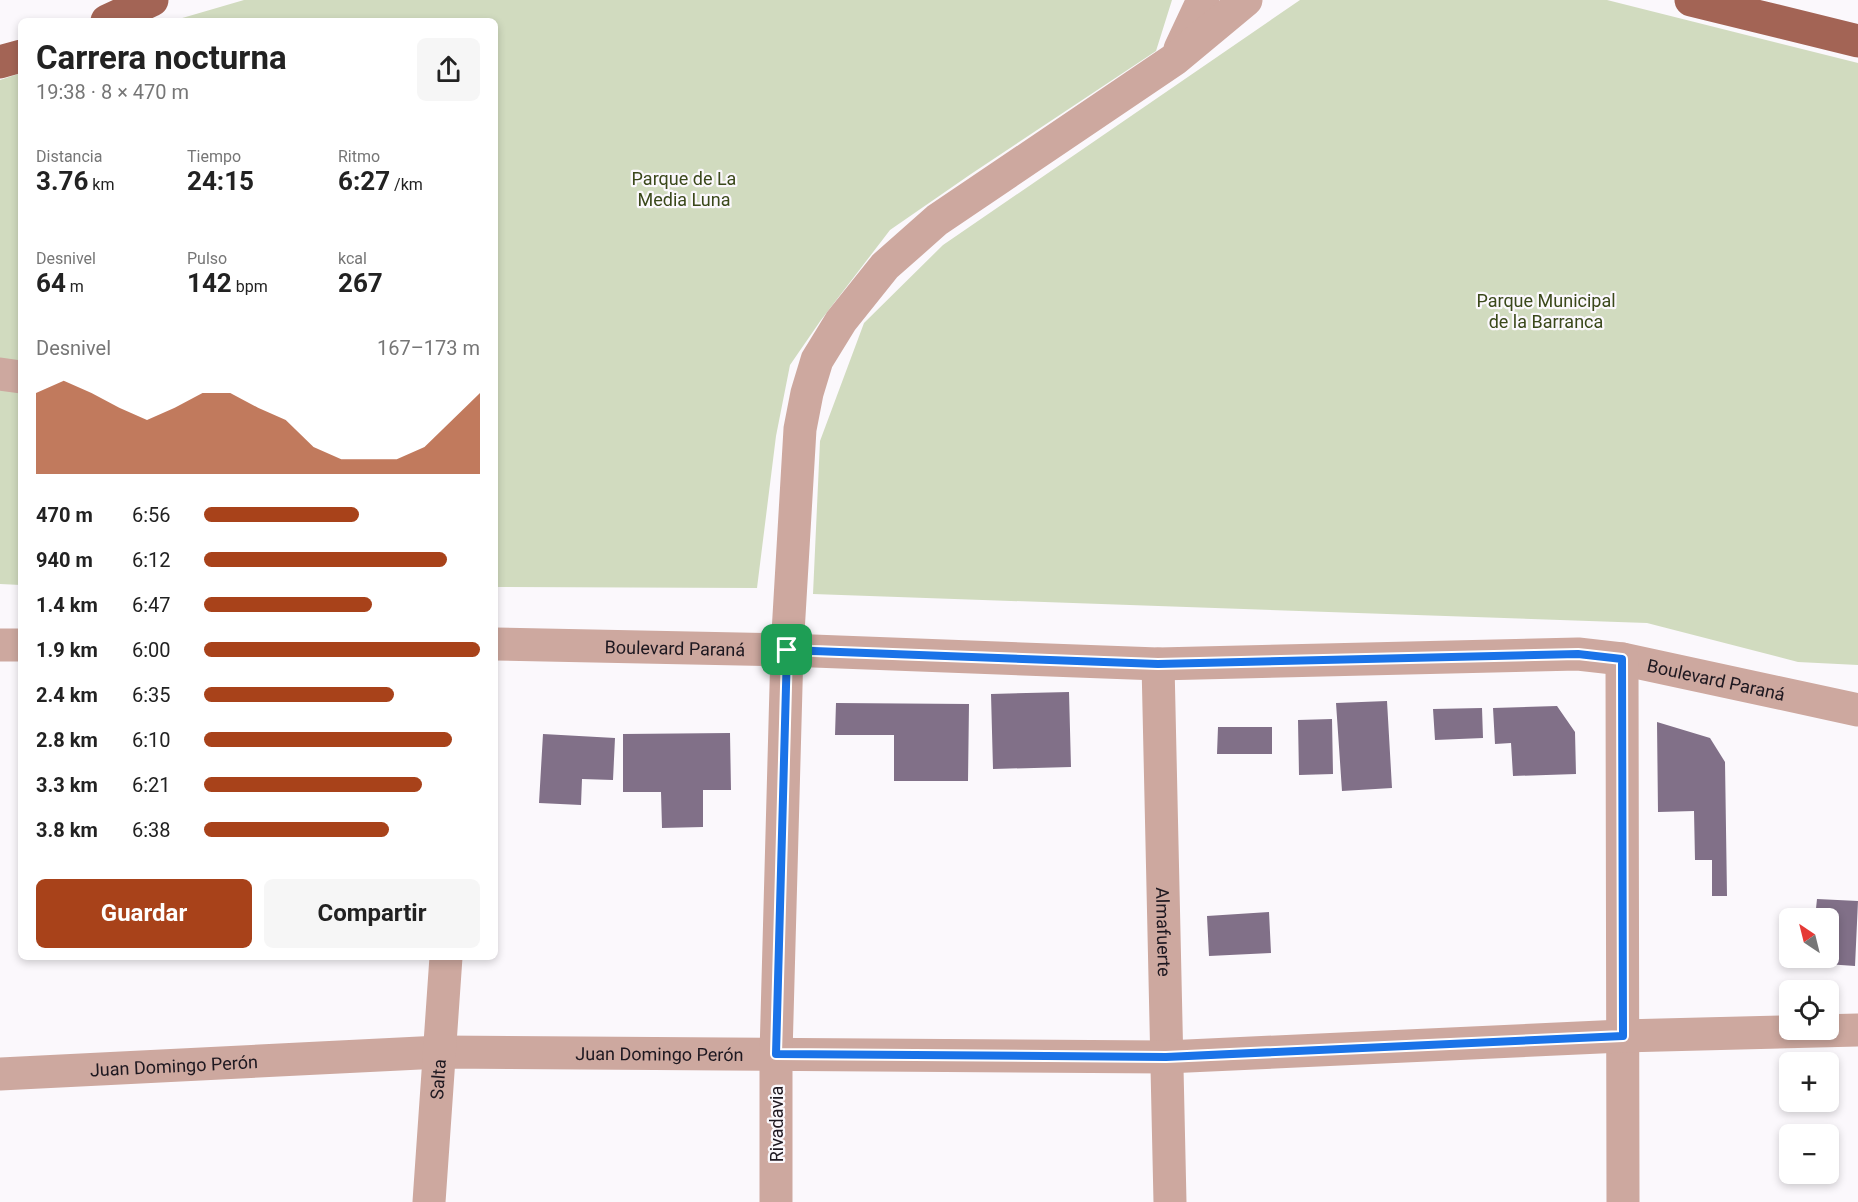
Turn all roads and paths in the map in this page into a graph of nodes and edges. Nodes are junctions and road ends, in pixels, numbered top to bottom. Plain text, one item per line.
1 (152, 0) edge
2 (1203, 0) edge
3 (1246, 0) edge
4 (1691, 0) edge
5 (113, 18) edge
6 (1858, 41) edge
7 (18, 57) edge
8 (1175, 59) junction
9 (0, 62) edge
10 (0, 374) edge
11 (18, 377) edge
12 (498, 644) edge
13 (0, 645) edge
14 (18, 645) edge
15 (787, 650) junction
16 (1622, 659) junction
17 (1158, 664) junction
18 (1858, 710) edge
19 (446, 960) edge
20 (1858, 1030) edge
21 (1623, 1036) junction
22 (440, 1052) junction
23 (776, 1054) junction
24 (1166, 1057) junction
25 (0, 1074) edge
26 (429, 1202) edge
27 (776, 1202) edge
28 (1170, 1202) edge
29 (1623, 1202) edge

1 - 5 main road
2 - 8 street
3 - 8 street
4 - 6 main road
7 - 9 main road
8 - 15 street, Rivadavia
10 - 11 street
12 - 15 street, Boulevard Paraná
13 - 14 street
15 - 17 street, Boulevard Paraná
15 - 23 street, Rivadavia
16 - 17 street, Boulevard Paraná
16 - 18 street, Boulevard Paraná
16 - 21 street
17 - 24 street, Almafuerte
19 - 22 street, Salta
20 - 21 street, Juan Domingo Perón
21 - 24 street, Juan Domingo Perón
21 - 29 street
22 - 23 street, Juan Domingo Perón
22 - 25 street, Juan Domingo Perón
22 - 26 street, Salta
23 - 24 street, Juan Domingo Perón
23 - 27 street, Rivadavia
24 - 28 street, Almafuerte

